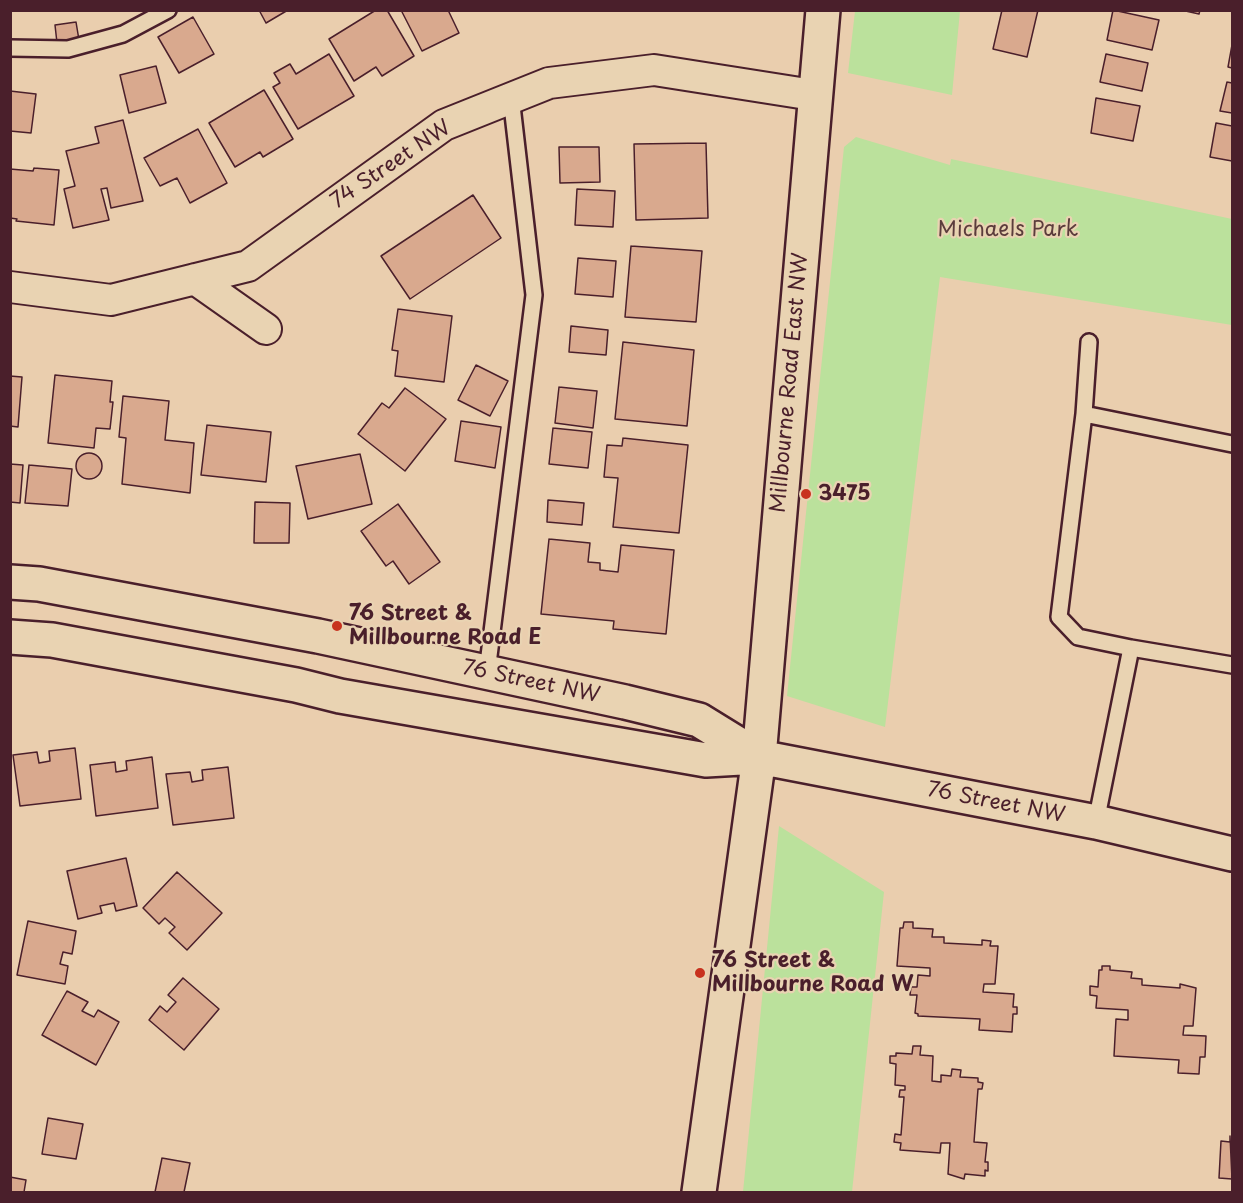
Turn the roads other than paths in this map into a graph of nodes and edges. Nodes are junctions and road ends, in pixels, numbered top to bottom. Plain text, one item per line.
1 (168, 10) edge
2 (823, 10) edge
3 (10, 48) edge
4 (813, 95) junction
5 (511, 97) junction
6 (195, 279) junction
7 (10, 287) edge
8 (266, 329) dead end
9 (1089, 342) dead end
10 (1084, 414) junction
11 (1233, 444) edge
12 (10, 582) edge
13 (10, 637) edge
14 (1131, 648) junction
15 (1233, 666) edge
16 (487, 672) junction
17 (759, 757) junction
18 (1096, 822) junction
19 (1233, 854) edge
20 (699, 1192) edge

1 - 3 lane
2 - 4 street, Millbourne Road East NW
4 - 5 street, 74 Street NW
4 - 17 street, Millbourne Road East NW
5 - 6 street, 74 Street NW
5 - 16 lane
6 - 7 street, 74 Street NW
6 - 8 street
9 - 10 lane
10 - 11 lane
10 - 14 lane
12 - 16 street, 76 Street NW
13 - 17 street, 76 Street NW
14 - 15 lane
14 - 18 lane
16 - 17 street, 76 Street NW
17 - 18 street, 76 Street NW
17 - 20 street, Millbourne Road East NW
18 - 19 street, 76 Street NW

